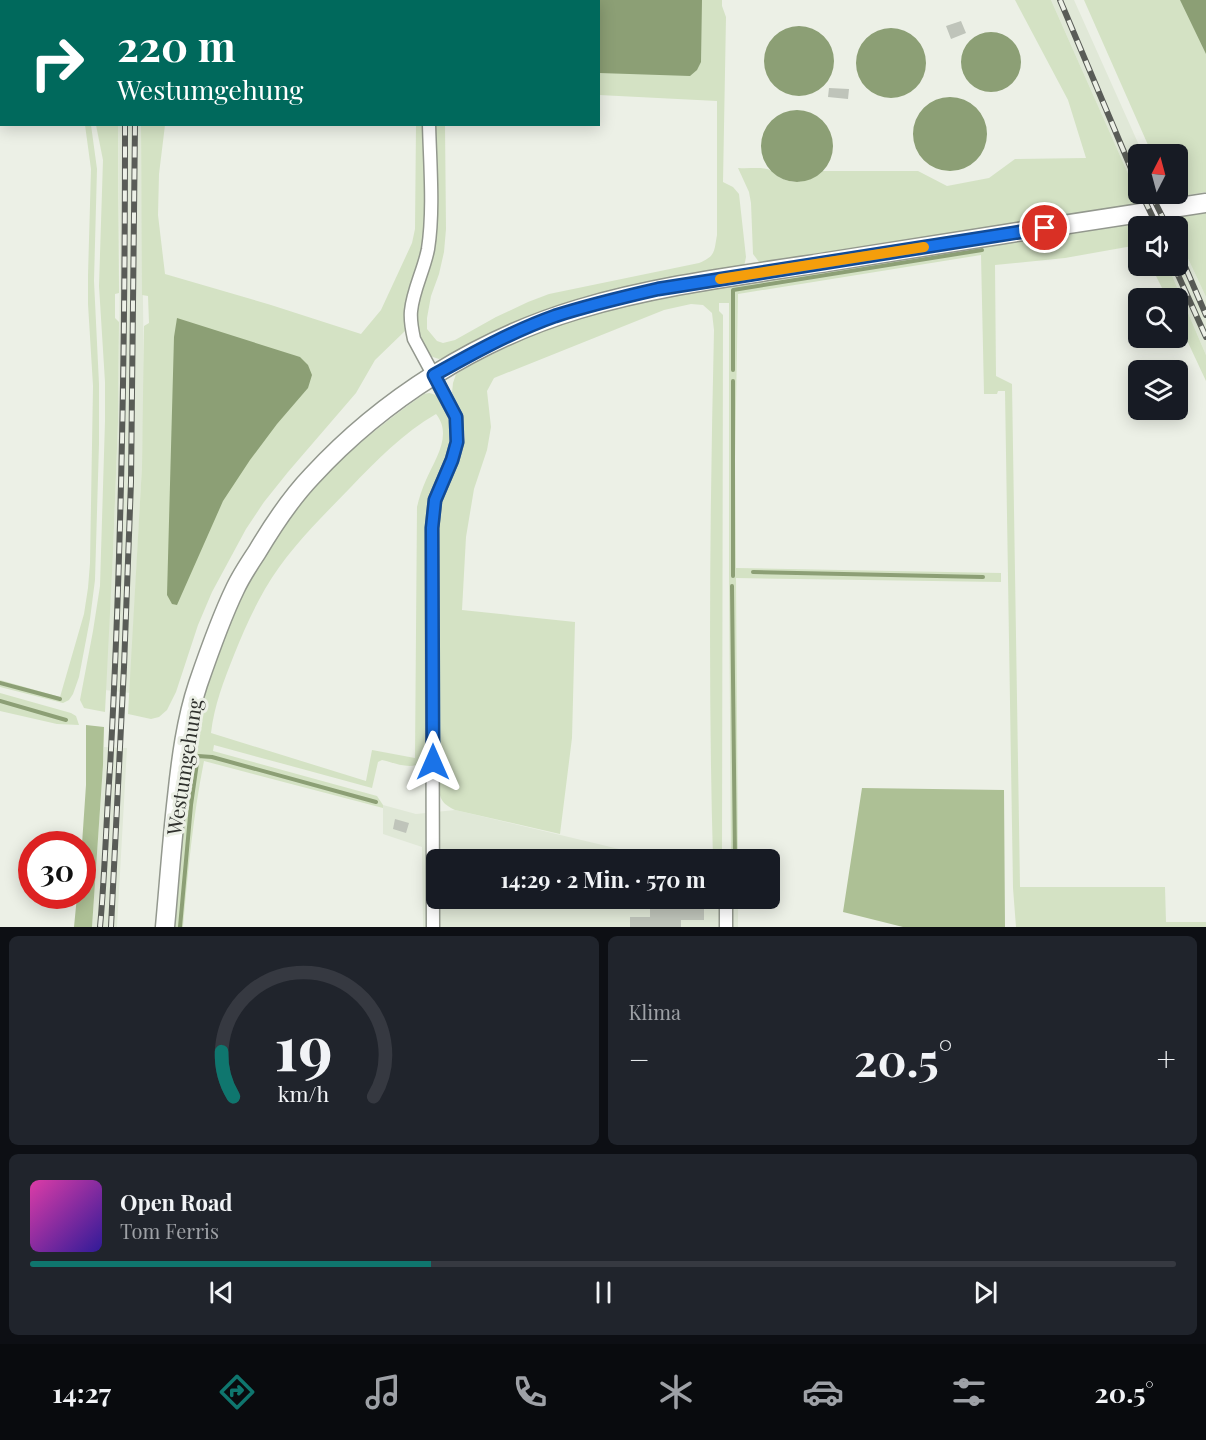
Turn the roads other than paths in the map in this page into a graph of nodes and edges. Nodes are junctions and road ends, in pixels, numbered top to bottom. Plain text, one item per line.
1 (429, 126) edge
2 (1206, 203) edge
3 (434, 375) junction
4 (726, 909) edge
5 (165, 927) edge
6 (433, 927) edge
7 (726, 927) edge

1 - 3 street
2 - 3 main road, Westumgehung
3 - 5 main road, Westumgehung
3 - 6 street
4 - 7 street

